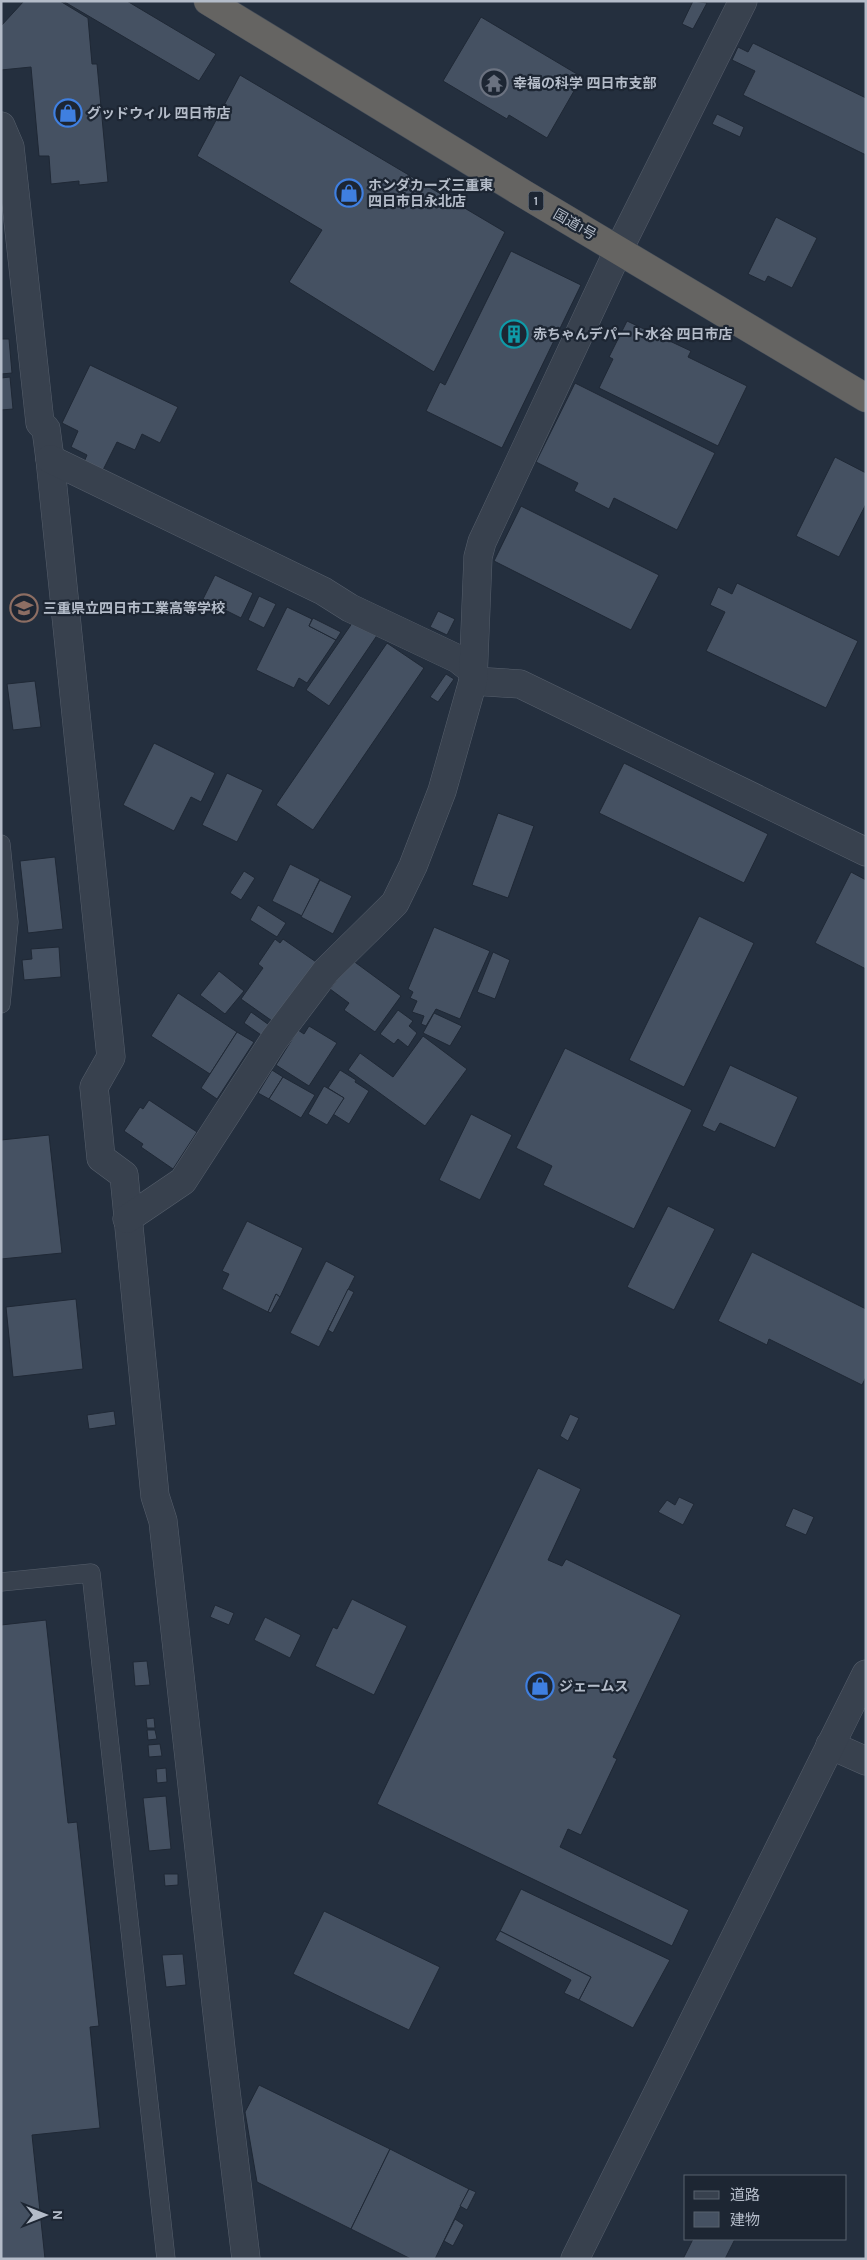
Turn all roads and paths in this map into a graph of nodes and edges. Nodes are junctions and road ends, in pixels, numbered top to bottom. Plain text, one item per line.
1 (208, 1) edge
2 (743, 1) edge
3 (1, 126) edge
4 (619, 249) junction
5 (866, 398) edge
6 (50, 459) junction
7 (473, 676) junction
8 (1, 844) edge
9 (866, 852) edge
10 (1, 1004) edge
11 (127, 1219) junction
12 (1, 1582) edge
13 (866, 1674) edge
14 (830, 1745) junction
15 (866, 1761) edge
16 (166, 2259) edge
17 (246, 2259) edge
18 (576, 2259) edge

1 - 4 highway, 国道1号 / 1
2 - 4 street
3 - 6 street
4 - 5 highway, 国道1号 / 1
4 - 7 street
6 - 7 street
6 - 11 street
7 - 9 street
7 - 11 street
8 - 10 lane
11 - 17 street
12 - 16 lane
13 - 14 street
14 - 15 street
14 - 18 street

